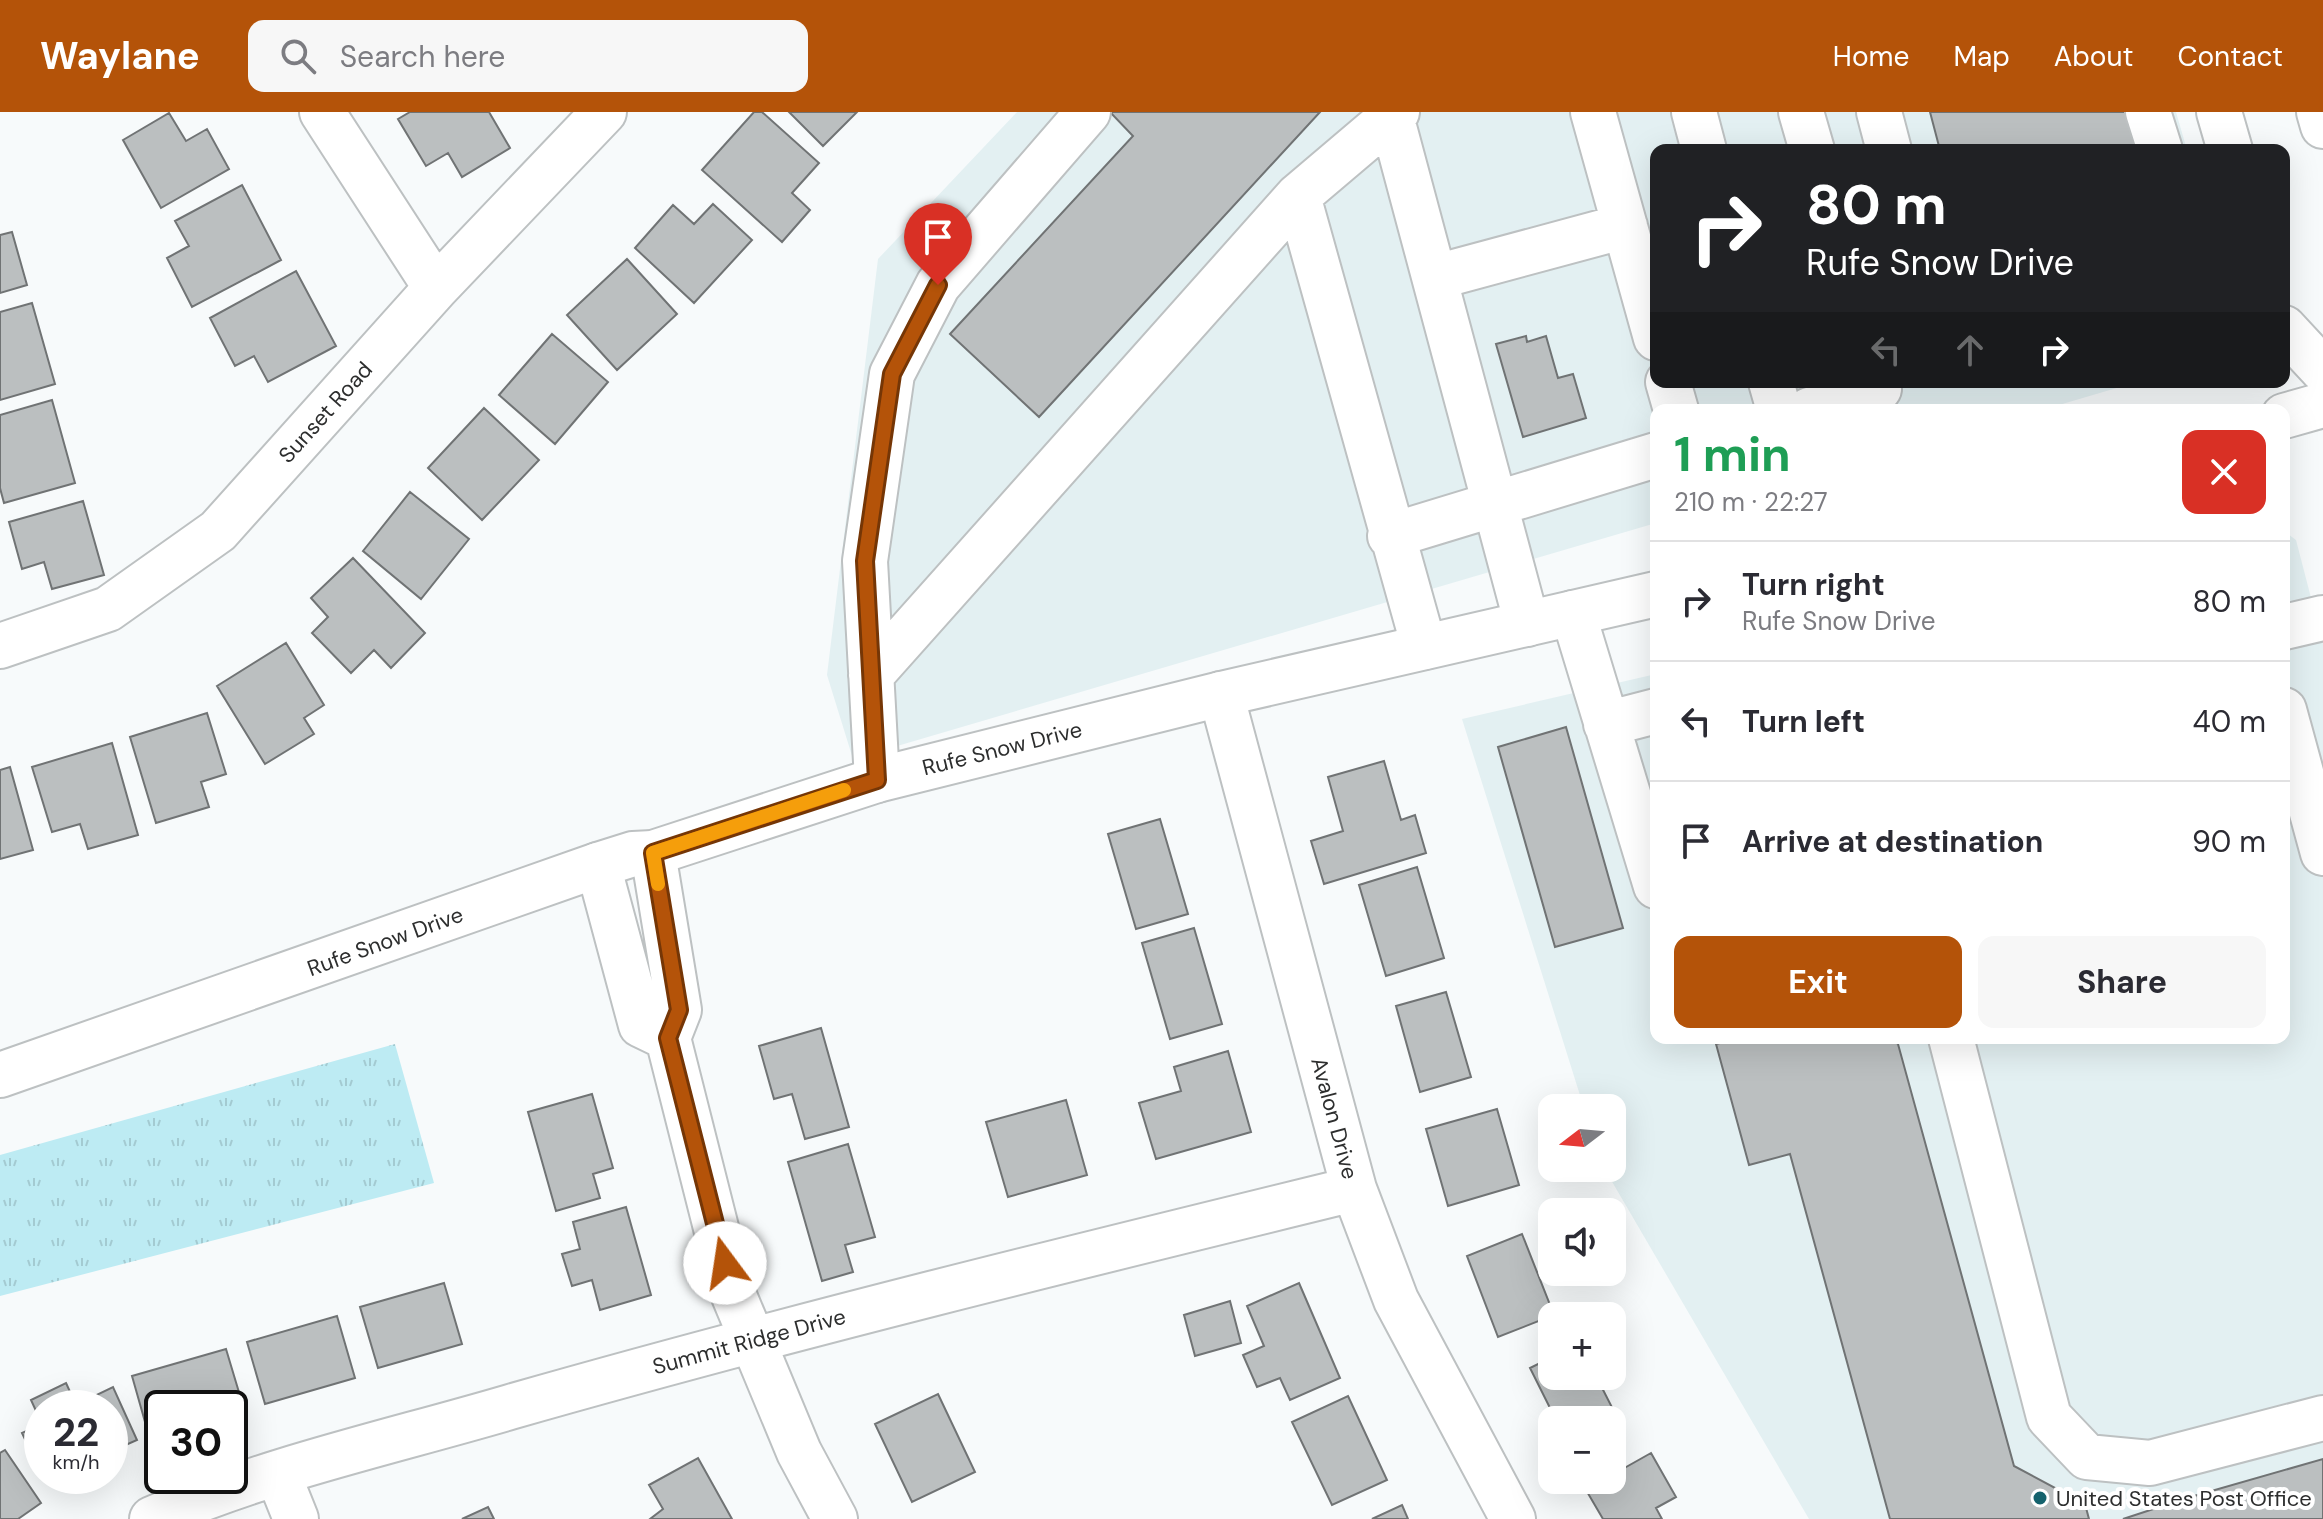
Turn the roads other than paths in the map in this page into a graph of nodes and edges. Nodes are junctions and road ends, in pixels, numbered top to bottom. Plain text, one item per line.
1 (322, 112) edge
2 (604, 112) edge
3 (1088, 112) edge
4 (1593, 112) edge
5 (1694, 112) edge
6 (1801, 112) edge
7 (1879, 112) edge
8 (2148, 112) edge
9 (2219, 112) edge
10 (2319, 112) edge
11 (1394, 113) edge
12 (2323, 126) edge
13 (1702, 144) edge
14 (1810, 144) edge
15 (1887, 144) edge
16 (2158, 144) edge
17 (2228, 144) edge
18 (1298, 196) junction
19 (1625, 226) junction
20 (1436, 277) junction
21 (436, 288) junction
22 (1650, 316) edge
23 (2290, 334) edge
24 (2323, 370) edge
25 (1879, 388) edge
26 (1829, 404) edge
27 (2323, 405) edge
28 (2290, 414) edge
29 (1650, 457) edge
30 (1495, 502) junction
31 (1390, 536) junction
32 (1650, 595) edge
33 (1573, 613) junction
34 (2323, 618) edge
35 (1527, 624) junction
36 (2290, 626) edge
37 (0, 646) edge
38 (1424, 647) junction
39 (871, 675) junction
40 (1221, 694) junction
41 (1650, 713) edge
42 (1606, 724) junction
43 (2290, 736) edge
44 (877, 780) junction
45 (2306, 805) edge
46 (653, 853) junction
47 (2323, 853) edge
48 (598, 865) junction
49 (1650, 867) edge
50 (668, 1038) junction
51 (1953, 1044) edge
52 (0, 1075) edge
53 (1354, 1189) junction
54 (749, 1338) junction
55 (2323, 1418) edge
56 (278, 1474) junction
57 (152, 1519) edge
58 (296, 1519) edge
59 (835, 1519) edge
60 (1513, 1519) edge

1 - 21 street
2 - 21 street, Sunset Road
3 - 39 street
4 - 19 street
5 - 13 street
6 - 14 street
7 - 15 street
8 - 16 street
9 - 17 street
10 - 12 street
11 - 18 street
11 - 20 street
18 - 31 street
18 - 39 street
19 - 20 street
19 - 22 street
20 - 30 street
21 - 37 street, Sunset Road
23 - 24 street
25 - 26 street
27 - 28 street
29 - 30 street
30 - 31 street
30 - 35 street
31 - 38 street
32 - 33 street, Rufe Snow Drive
33 - 35 street, Rufe Snow Drive
33 - 42 street
34 - 36 street
35 - 38 street, Rufe Snow Drive
38 - 40 street, Rufe Snow Drive
39 - 44 street
40 - 44 street, Rufe Snow Drive
40 - 53 street, Avalon Drive
41 - 42 street
42 - 49 street
43 - 45 street
44 - 46 street, Rufe Snow Drive
45 - 47 street
46 - 48 street, Rufe Snow Drive
46 - 50 street
48 - 50 street
48 - 52 street, Rufe Snow Drive
50 - 54 street
51 - 55 street
53 - 54 street, Summit Ridge Drive
53 - 60 street, Avalon Drive
54 - 56 street, Summit Ridge Drive
54 - 59 street
56 - 57 street, Summit Ridge Drive
56 - 58 street

